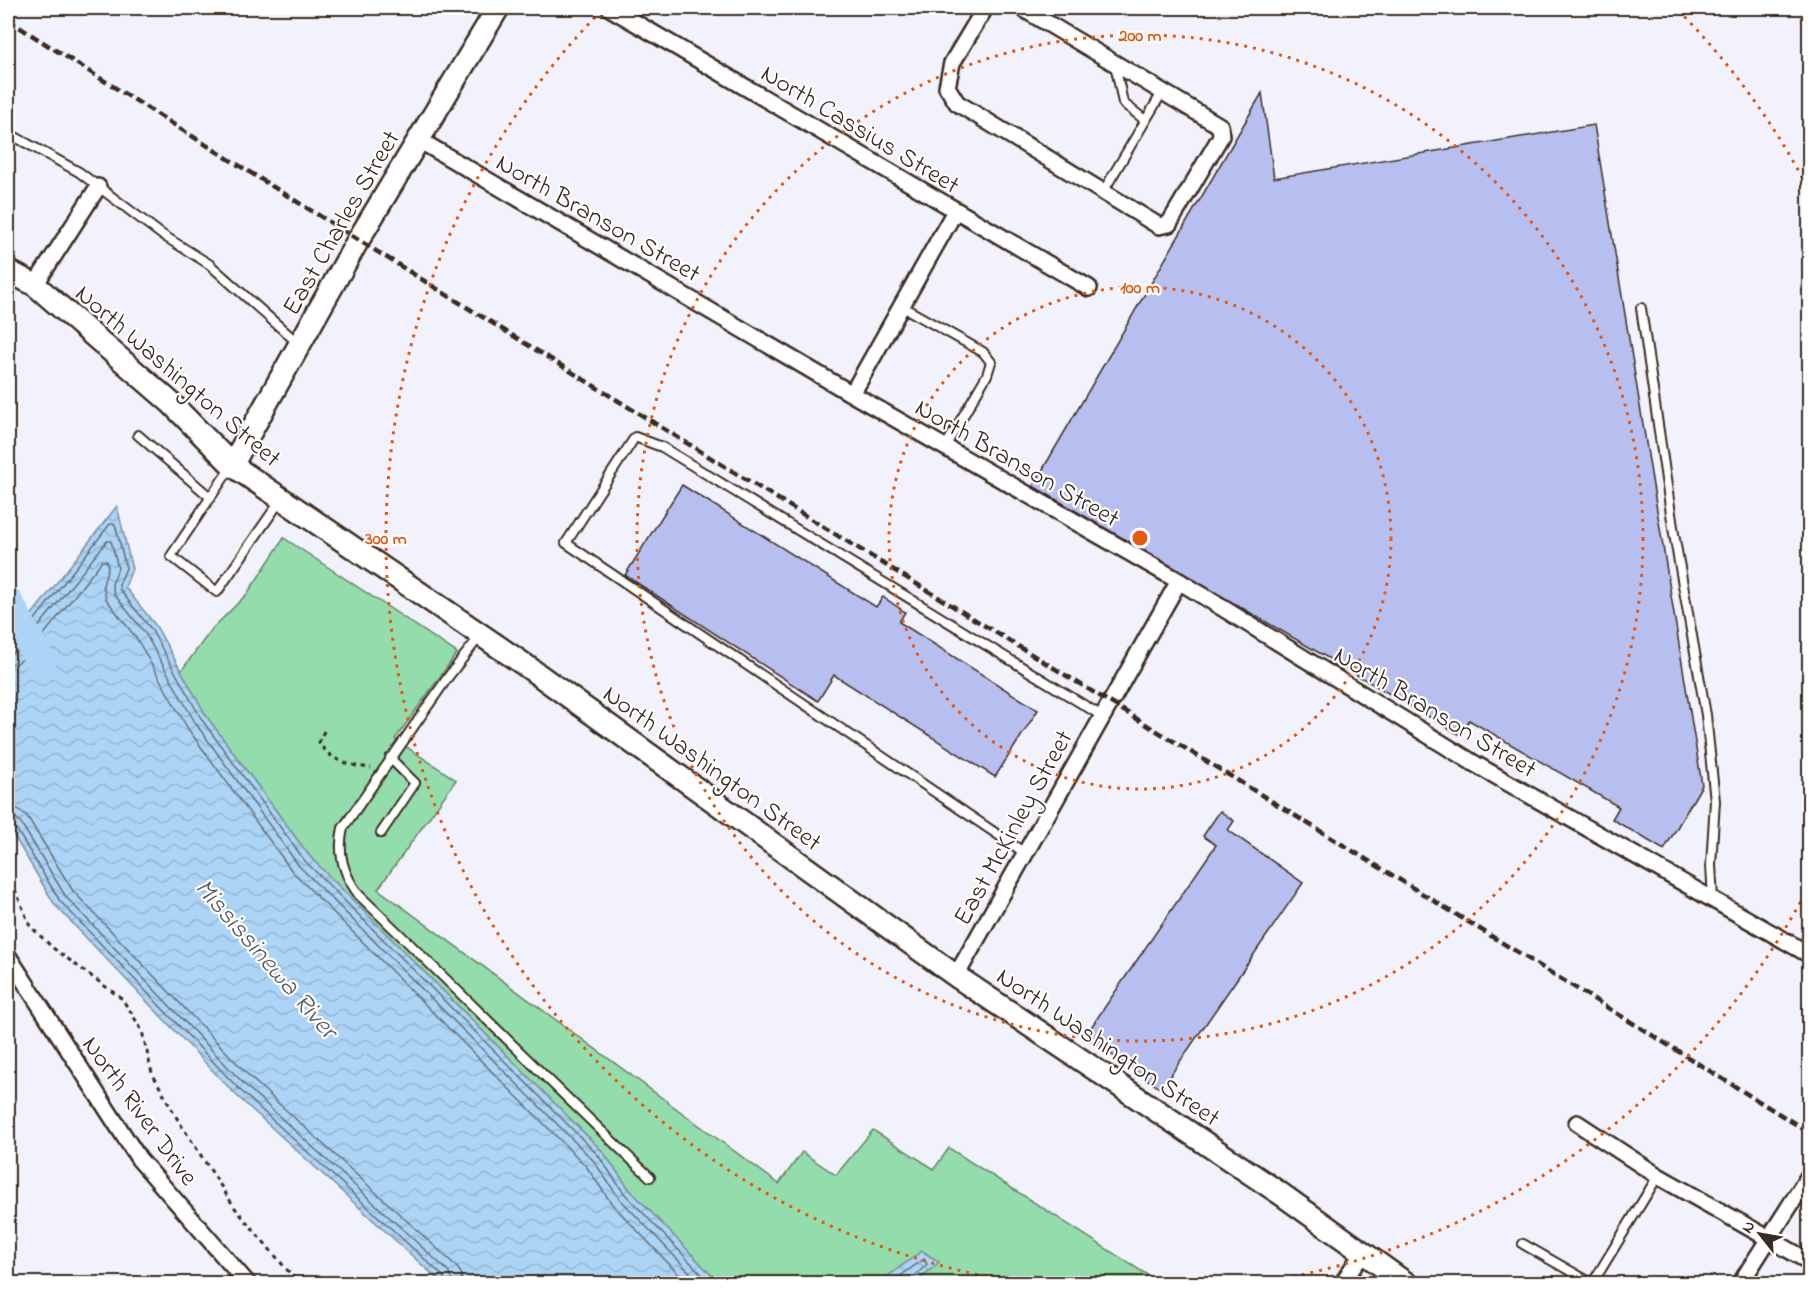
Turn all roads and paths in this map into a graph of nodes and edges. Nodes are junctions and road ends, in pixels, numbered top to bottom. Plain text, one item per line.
1 (498, 8) edge
2 (610, 8) edge
3 (985, 8) edge
4 (1022, 8) edge
5 (1115, 63) junction
6 (1162, 91) junction
7 (1145, 120) junction
8 (8, 133) edge
9 (419, 140) junction
10 (98, 187) junction
11 (1103, 192) junction
12 (955, 211) junction
13 (8, 271) edge
14 (35, 285) junction
15 (1089, 288) dead end
16 (901, 306) junction
17 (1641, 308) dead end
18 (300, 344) junction
19 (852, 394) junction
20 (138, 435) dead end
21 (945, 447) junction
22 (232, 465) junction
23 (210, 497) junction
24 (281, 499) junction
25 (1179, 581) junction
26 (481, 635) junction
27 (1102, 716) junction
28 (324, 731) dead end
29 (390, 758) junction
30 (383, 768) junction
31 (381, 833) dead end
32 (1025, 854) junction
33 (8, 872) edge
34 (1713, 900) junction
35 (1809, 955) edge
36 (8, 956) edge
37 (956, 976) junction
38 (1577, 1123) dead end
39 (1809, 1174) edge
40 (1658, 1176) junction
41 (650, 1177) dead end
42 (1769, 1238) junction
43 (1523, 1244) dead end
44 (1363, 1252) junction
45 (1809, 1263) edge
46 (1592, 1283) edge
47 (248, 1284) edge
48 (299, 1284) edge
49 (1342, 1284) edge
50 (1407, 1284) edge
51 (1740, 1284) edge

1 - 9 street, East Charles Street
2 - 12 street, North Cassius Street
3 - 11 street
4 - 5 street
5 - 6 street
5 - 7 lane
6 - 7 lane
6 - 11 street
7 - 11 lane
8 - 10 lane
9 - 18 street, East Charles Street
9 - 19 street, North Branson Street
10 - 14 street
10 - 18 lane
12 - 15 street, North Cassius Street
12 - 16 street
13 - 14 street, North Washington Street
14 - 22 street, North Washington Street
16 - 19 street
16 - 21 lane
17 - 34 lane
18 - 22 street, East Charles Street
19 - 21 street, North Branson Street
20 - 23 lane
21 - 25 street, North Branson Street
22 - 23 lane
22 - 24 street, North Washington Street
23 - 24 lane
24 - 26 street, North Washington Street
25 - 27 street, East McKinley Street
25 - 34 street, North Branson Street
26 - 29 lane
26 - 37 street, North Washington Street
27 - 32 street, East McKinley Street
27 - 32 lane
28 - 30 path
29 - 30 lane
29 - 31 lane
30 - 41 lane
32 - 37 street, East McKinley Street
33 - 48 path
34 - 35 street, North Branson Street
36 - 47 street, North River Drive
37 - 44 street, North Washington Street
38 - 40 street
39 - 42 street
40 - 42 street
40 - 46 lane
42 - 45 street
42 - 51 street
43 - 46 lane
44 - 49 street
44 - 50 street, North Washington Street

